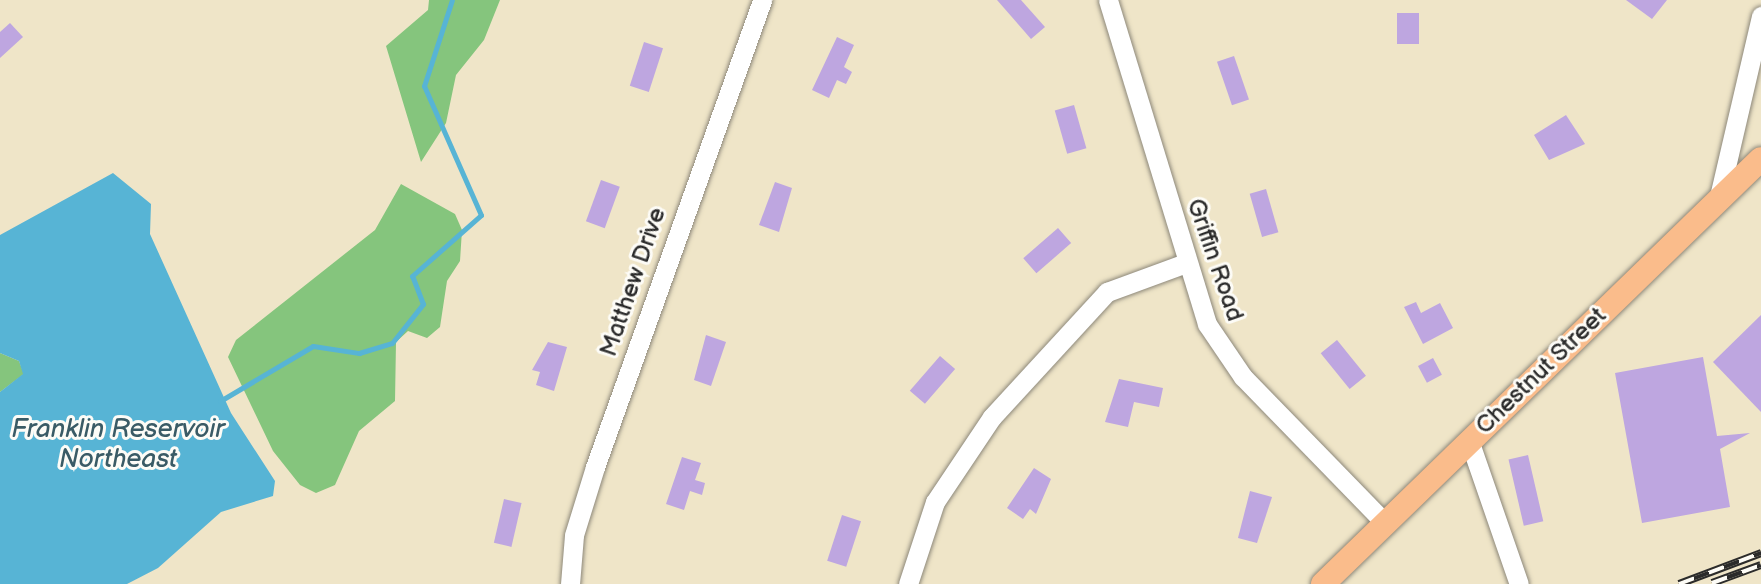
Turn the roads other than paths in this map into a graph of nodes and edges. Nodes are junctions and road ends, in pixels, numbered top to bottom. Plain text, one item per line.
1 (762, 0) edge
2 (1108, 0) edge
3 (1761, 16) edge
4 (1761, 159) edge
5 (1718, 201) junction
6 (1186, 262) junction
7 (1469, 440) junction
8 (1383, 521) junction
9 (570, 584) edge
10 (908, 584) edge
11 (1322, 584) edge
12 (1519, 584) edge

1 - 9 street, Matthew Drive
2 - 6 street, Griffin Road
3 - 5 street
4 - 5 main road, Chestnut Street
5 - 7 main road, Chestnut Street
6 - 8 street, Griffin Road
6 - 10 street
7 - 8 main road, Chestnut Street
7 - 12 street
8 - 11 main road, Chestnut Street

